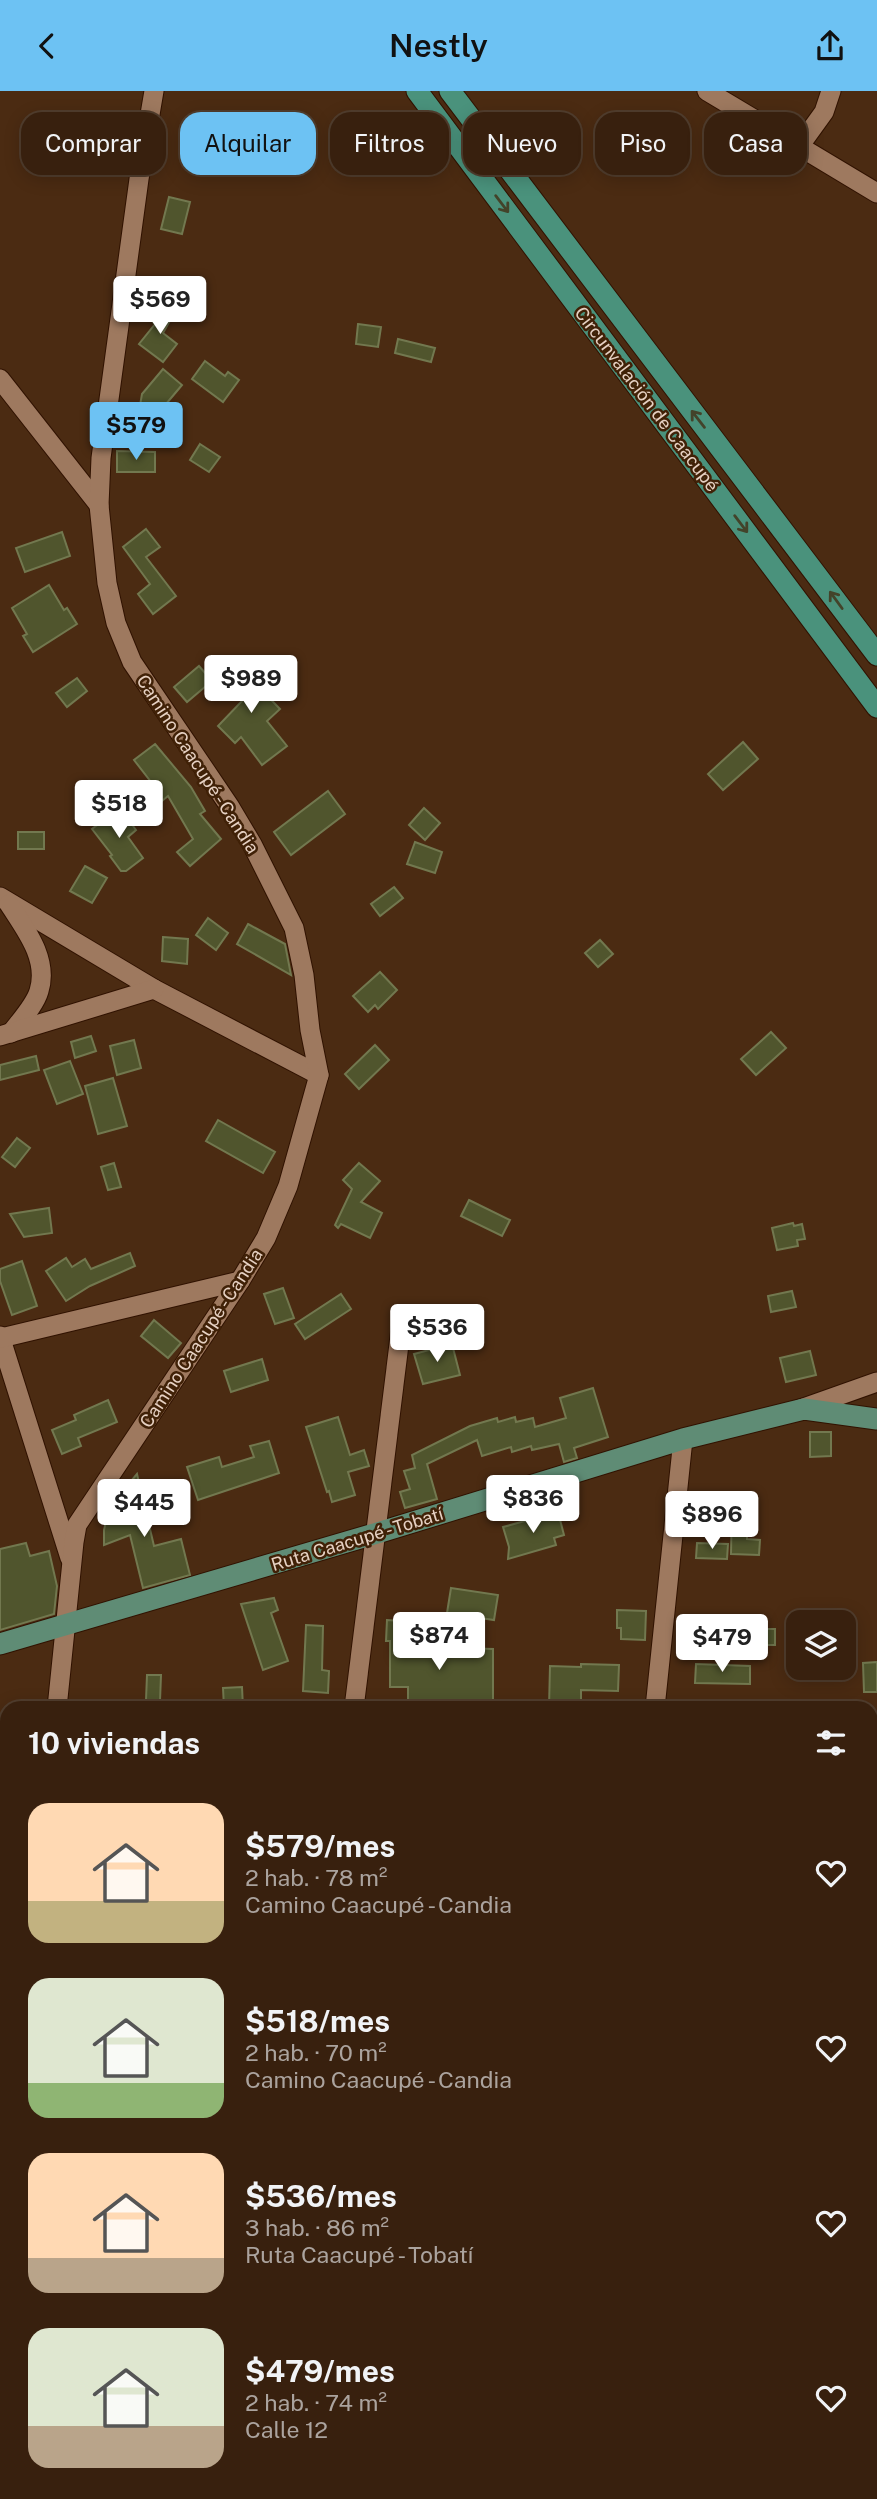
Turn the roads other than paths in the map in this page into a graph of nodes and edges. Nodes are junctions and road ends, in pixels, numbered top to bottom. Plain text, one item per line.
1 (154, 91) edge
2 (418, 91) edge
3 (450, 91) edge
4 (707, 91) edge
5 (831, 91) edge
6 (741, 112) edge
7 (807, 136) edge
8 (807, 153) edge
9 (877, 193) edge
10 (0, 379) edge
11 (99, 505) junction
12 (855, 625) junction
13 (877, 639) edge
14 (828, 643) junction
15 (877, 655) edge
16 (877, 707) edge
17 (877, 726) edge
18 (3, 898) edge
19 (154, 989) junction
20 (6, 1035) edge
21 (318, 1075) junction
22 (240, 1281) junction
23 (401, 1328) dead end
24 (0, 1337) edge
25 (877, 1382) edge
26 (797, 1410) junction
27 (877, 1419) edge
28 (683, 1439) junction
29 (374, 1534) junction
30 (72, 1566) junction
31 (66, 1623) junction
32 (0, 1643) edge
33 (58, 1701) edge
34 (355, 1701) edge
35 (656, 1701) edge

1 - 11 street, Camino Caacupé - Candia
2 -> 14 highway, Circunvalación de Caacupé
12 -> 3 highway, Circunvalación de Caacupé
4 - 6 street
5 - 7 street
8 - 9 street
10 - 11 street
11 - 21 street, Camino Caacupé - Candia
12 - 13 highway
12 - 15 highway, Circunvalación de Caacupé
14 - 16 highway, Circunvalación de Caacupé
14 - 17 highway
18 - 19 street
18 - 20 street
19 - 20 street
19 - 21 street
21 - 22 street, Camino Caacupé - Candia
22 - 24 street
22 - 30 street, Camino Caacupé - Candia
23 - 29 street
24 - 30 street
25 - 26 street
26 - 27 main road, Ruta Caacupé - Tobatí
26 - 28 main road, Ruta Caacupé - Tobatí
28 - 29 main road, Ruta Caacupé - Tobatí
28 - 35 street
29 - 31 main road, Ruta Caacupé - Tobatí
29 - 34 street
30 - 31 street, Camino Caacupé - Candia
31 - 32 main road, Ruta Caacupé - Tobatí
31 - 33 street, Camino Caacupé - Candia

